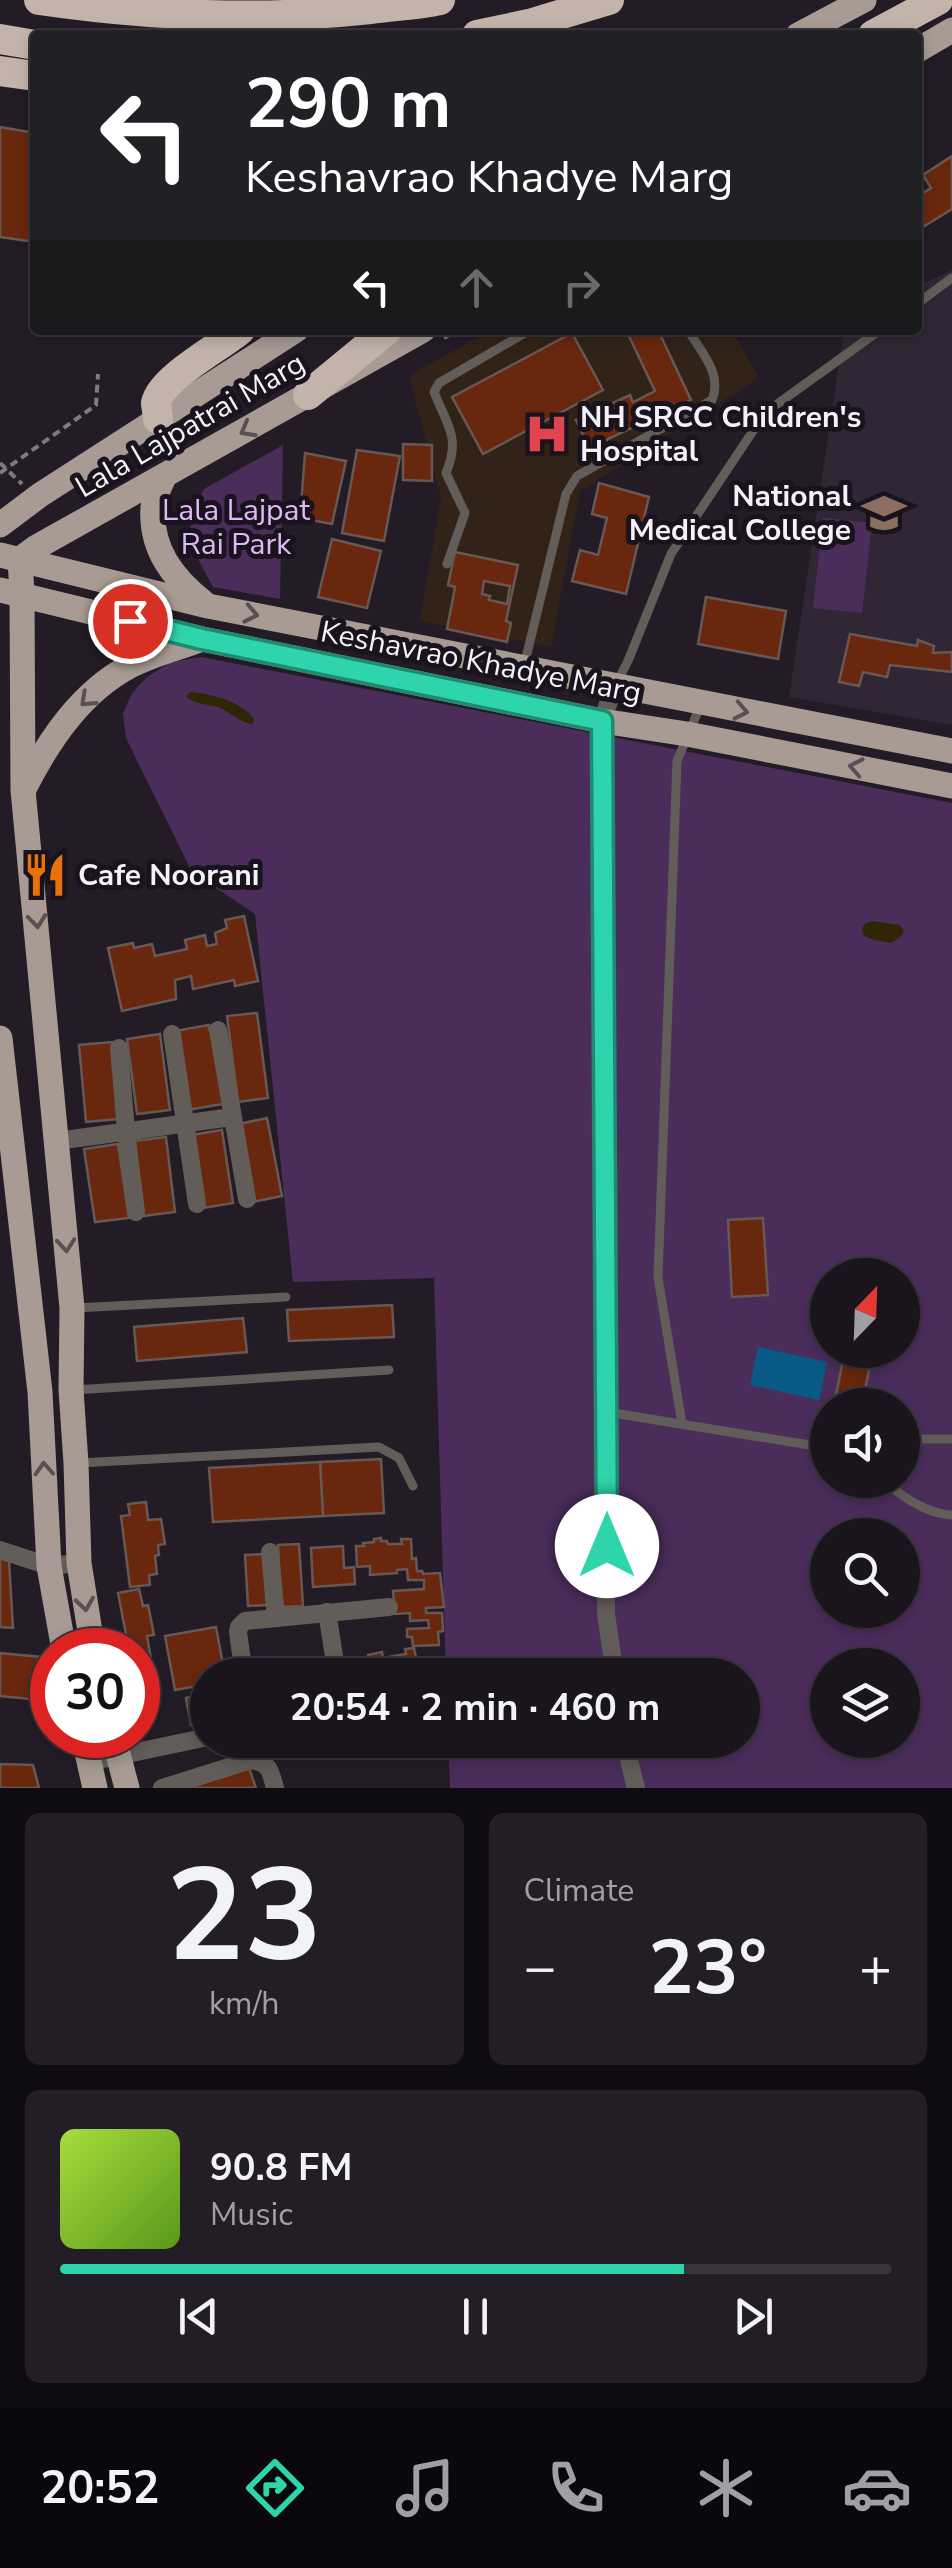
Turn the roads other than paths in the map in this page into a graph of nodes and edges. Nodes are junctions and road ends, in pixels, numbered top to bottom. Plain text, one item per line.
1 (39, 0) edge
2 (440, 0) edge
3 (609, 0) edge
4 (864, 0) edge
5 (938, 0) edge
6 (501, 30) edge
7 (807, 30) edge
8 (881, 30) edge
9 (952, 30) edge
10 (0, 39) edge
11 (30, 44) edge
12 (922, 48) edge
13 (0, 71) edge
14 (30, 75) edge
15 (952, 278) edge
16 (922, 300) edge
17 (233, 335) edge
18 (288, 335) edge
19 (381, 335) edge
20 (414, 335) edge
21 (521, 335) edge
22 (691, 335) edge
23 (873, 335) edge
24 (308, 395) junction
25 (158, 419) junction
26 (164, 477) junction
27 (0, 525) edge
28 (10, 557) edge
29 (447, 564) dead end
30 (11, 592) edge
31 (208, 606) junction
32 (202, 639) junction
33 (523, 668) junction
34 (614, 687) junction
35 (701, 702) junction
36 (602, 721) junction
37 (688, 734) junction
38 (952, 752) edge
39 (952, 786) edge
40 (23, 790) junction
41 (218, 1030) dead end
42 (172, 1034) dead end
43 (0, 1038) edge
44 (119, 1048) dead end
45 (51, 1080) junction
46 (5, 1084) junction
47 (232, 1116) junction
48 (184, 1123) junction
49 (126, 1131) junction
50 (57, 1141) junction
51 (247, 1199) dead end
52 (196, 1204) dead end
53 (136, 1212) dead end
54 (286, 1298) dead end
55 (72, 1308) junction
56 (389, 1370) dead end
57 (71, 1390) junction
58 (40, 1392) junction
59 (607, 1412) junction
60 (682, 1424) junction
61 (920, 1439) edge
62 (952, 1440) edge
63 (810, 1445) edge
64 (76, 1463) junction
65 (413, 1486) dead end
66 (908, 1498) edge
67 (952, 1515) edge
68 (0, 1550) edge
69 (270, 1552) dead end
70 (79, 1563) junction
71 (49, 1566) junction
72 (389, 1606) dead end
73 (327, 1612) junction
74 (276, 1618) junction
75 (60, 1628) edge
76 (89, 1628) edge
77 (241, 1658) edge
78 (334, 1658) edge
79 (612, 1658) edge
80 (190, 1739) edge
81 (160, 1742) edge
82 (88, 1758) edge
83 (96, 1758) edge
84 (119, 1758) edge
85 (628, 1758) edge
86 (89, 1762) junction
87 (95, 1788) edge
88 (127, 1788) edge
89 (162, 1788) edge
90 (274, 1788) edge
91 (636, 1788) edge

1 - 2 highway
3 - 6 highway
4 - 7 main road
5 - 8 highway
9 - 12 main road
10 - 11 highway
13 - 14 highway
15 - 16 lane
17 - 25 highway
18 - 25 main road, Lala Lajpatrai Marg
19 - 24 highway
20 - 24 main road, Lala Lajpatrai Marg
21 - 29 lane
22 - 33 lane
23 - 34 lane
24 -> 26 main road, Lala Lajpatrai Marg
25 - 27 main road, Lala Lajpatrai Marg
26 - 28 main road, Lala Lajpatrai Marg
26 - 31 main road
28 - 30 main road
28 - 31 main road, Keshavrao Khadye Marg
30 - 32 main road, Keshavrao Khadye Marg
30 - 40 main road
31 -> 33 main road, Keshavrao Khadye Marg
32 - 36 main road, Keshavrao Khadye Marg
32 -> 40 main road
33 - 34 main road, Keshavrao Khadye Marg
34 - 35 main road, Keshavrao Khadye Marg
34 - 36 street
35 - 37 lane
35 -> 38 main road, Keshavrao Khadye Marg
36 - 37 main road, Keshavrao Khadye Marg
36 - 59 street
39 -> 37 main road, Keshavrao Khadye Marg
37 - 60 lane
40 -> 45 main road
41 - 47 street
42 - 48 street
43 - 46 main road
44 - 49 street
45 - 46 main road
45 - 50 main road
46 - 58 main road
47 - 48 street
47 - 51 street
48 - 49 street
48 - 52 street
49 - 50 street
49 - 53 street
50 -> 55 main road
54 - 55 lane
55 - 57 main road
56 - 57 lane
57 - 58 street
57 - 64 main road
71 -> 58 main road
59 - 60 lane
59 - 79 street
60 - 63 lane
61 - 62 lane
64 - 65 lane
64 - 70 main road
66 - 67 lane
68 - 71 street
69 - 74 street
70 - 71 street
70 -> 76 main road
71 - 75 main road
72 - 73 street
73 - 74 street
73 - 78 street
74 - 77 street
80 - 81 street
82 - 86 main road
83 - 86 street
84 - 88 main road
85 - 91 street
86 - 87 main road
89 - 90 street

